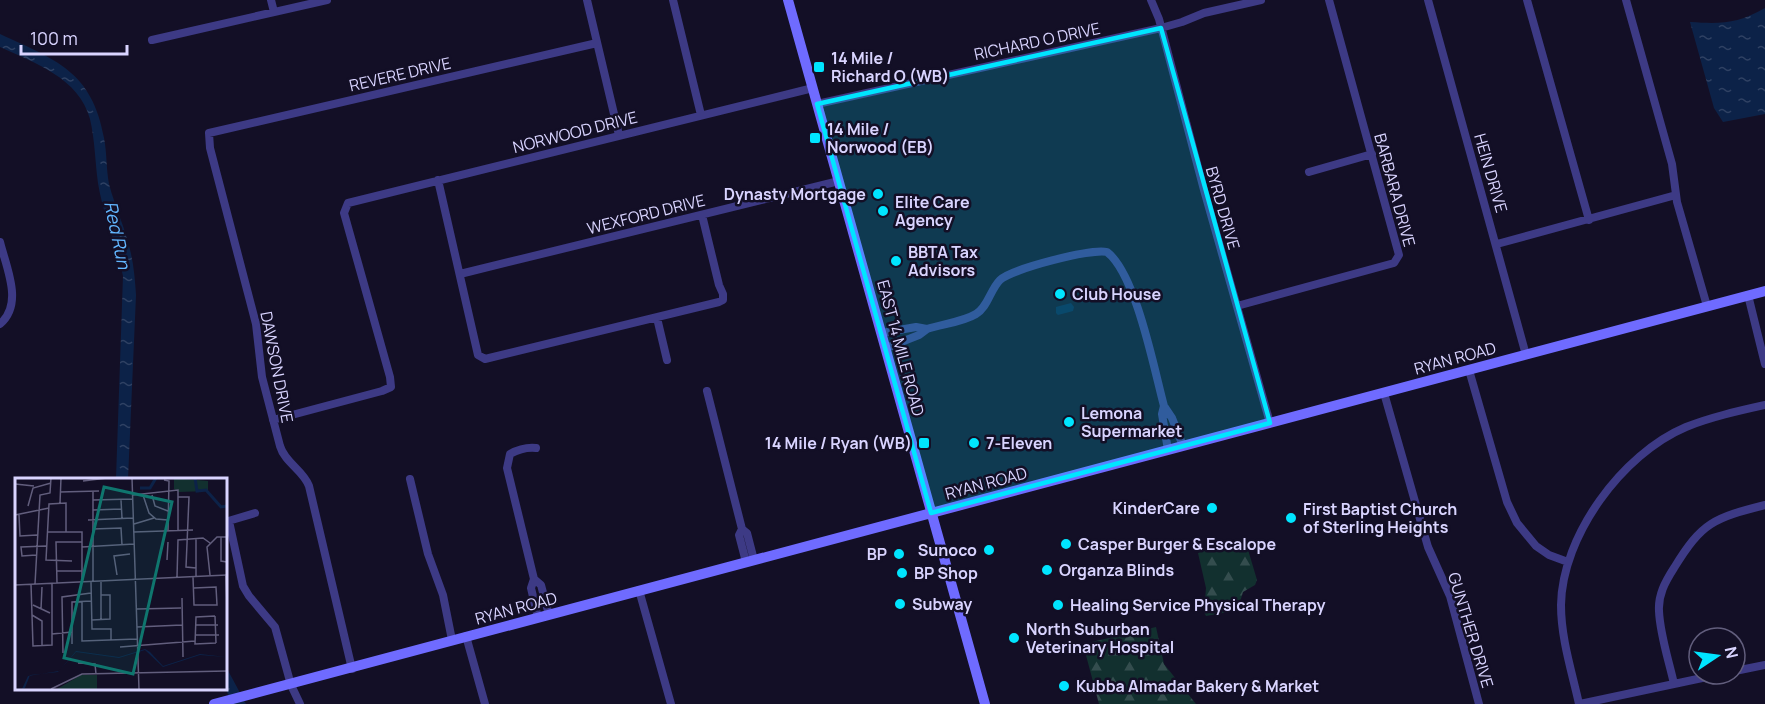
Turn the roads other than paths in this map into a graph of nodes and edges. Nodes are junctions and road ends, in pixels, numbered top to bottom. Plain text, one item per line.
1 (271, 0) edge
2 (327, 0) edge
3 (586, 0) edge
4 (673, 0) edge
5 (788, 0) edge
6 (1151, 0) edge
7 (1261, 0) edge
8 (1329, 0) edge
9 (1428, 0) edge
10 (1527, 0) edge
11 (1626, 0) edge
12 (274, 12) junction
13 (1161, 28) junction
14 (152, 40) dead end
15 (597, 43) junction
16 (813, 88) junction
17 (818, 104) junction
18 (701, 115) junction
19 (209, 133) joint
20 (619, 135) junction
21 (1372, 154) junction
22 (1309, 172) dead end
23 (438, 180) junction
24 (839, 181) junction
25 (1676, 195) junction
26 (702, 215) junction
27 (1589, 220) junction
28 (0, 242) edge
29 (1497, 244) junction
30 (460, 274) junction
31 (1765, 291) edge
32 (1748, 295) junction
33 (1237, 306) junction
34 (1707, 306) junction
35 (657, 318) junction
36 (0, 324) edge
37 (927, 328) junction
38 (882, 333) junction
39 (886, 348) junction
40 (1526, 355) junction
41 (667, 360) dead end
42 (1765, 364) edge
43 (1469, 370) junction
44 (707, 391) dead end
45 (1383, 393) junction
46 (1765, 405) edge
47 (1164, 406) junction
48 (273, 420) junction
49 (1270, 423) junction
50 (1183, 446) junction
51 (536, 448) dead end
52 (1168, 450) junction
53 (410, 479) dead end
54 (1765, 505) edge
55 (255, 513) dead end
56 (931, 513) junction
57 (227, 521) edge
58 (750, 561) junction
59 (1568, 562) junction
60 (639, 590) junction
61 (543, 617) junction
62 (466, 636) junction
63 (452, 640) junction
64 (1765, 664) edge
65 (1747, 668) edge
66 (352, 669) junction
67 (1687, 681) edge
68 (1674, 684) junction
69 (291, 685) junction
70 (214, 704) edge
71 (300, 704) edge
72 (485, 704) edge
73 (671, 704) edge
74 (985, 704) edge
75 (1479, 704) edge
76 (1580, 704) edge

1 - 12 street
2 - 12 street
3 - 15 street
4 - 18 street
5 - 16 main road, EAST 14 MILE ROAD
6 - 13 street, BYRD DRIVE
7 - 13 street, RICHARD O DRIVE
8 - 21 street, BARBARA DRIVE
9 - 29 street, HEIN DRIVE
10 - 27 street
11 - 25 street
12 - 14 street
13 - 17 street, RICHARD O DRIVE
13 - 33 street, BYRD DRIVE
15 - 19 street, REVERE DRIVE
15 - 20 street
16 - 17 main road, EAST 14 MILE ROAD
16 - 18 street, NORWOOD DRIVE
17 - 24 main road, EAST 14 MILE ROAD
18 - 20 street, NORWOOD DRIVE
19 - 48 street, DAWSON DRIVE
20 - 23 street, NORWOOD DRIVE
21 - 22 street
21 - 33 street, BARBARA DRIVE
23 - 30 street
23 - 48 street, NORWOOD DRIVE
24 - 26 street, WEXFORD DRIVE
24 - 38 main road, EAST 14 MILE ROAD
25 - 27 street
25 - 34 street
26 - 30 street, WEXFORD DRIVE
26 - 35 street
27 - 29 street
28 - 36 street
29 - 40 street, HEIN DRIVE
30 - 35 street
31 - 32 main road, RYAN ROAD
32 - 34 main road, RYAN ROAD
32 - 42 street
33 - 49 street, BYRD DRIVE
34 - 40 main road, RYAN ROAD
35 - 41 street
37 - 38 street
37 - 39 street
37 - 47 street
38 - 39 main road, EAST 14 MILE ROAD
39 - 56 main road, EAST 14 MILE ROAD
40 - 43 main road, RYAN ROAD
43 - 45 main road, RYAN ROAD
43 - 59 street
44 - 58 street
45 - 49 main road, RYAN ROAD
45 - 75 street, GUNTHER DRIVE
46 - 59 street
47 - 50 street
47 - 52 street
48 - 66 street, DAWSON DRIVE
49 - 50 main road, RYAN ROAD
50 - 52 main road, RYAN ROAD
51 - 61 street
52 - 56 main road, RYAN ROAD
53 - 63 street
54 - 68 street
55 - 57 street
56 - 58 main road, RYAN ROAD
56 - 74 main road, EAST 14 MILE ROAD
57 - 69 street
58 - 60 main road, RYAN ROAD
59 - 76 street
60 - 61 main road, RYAN ROAD
60 - 73 street
61 - 62 main road, RYAN ROAD
62 - 63 main road, RYAN ROAD
62 - 72 street
63 - 66 main road, RYAN ROAD
64 - 65 street
66 - 69 main road, RYAN ROAD
67 - 68 street
68 - 76 street
69 - 70 main road, RYAN ROAD
69 - 71 street

